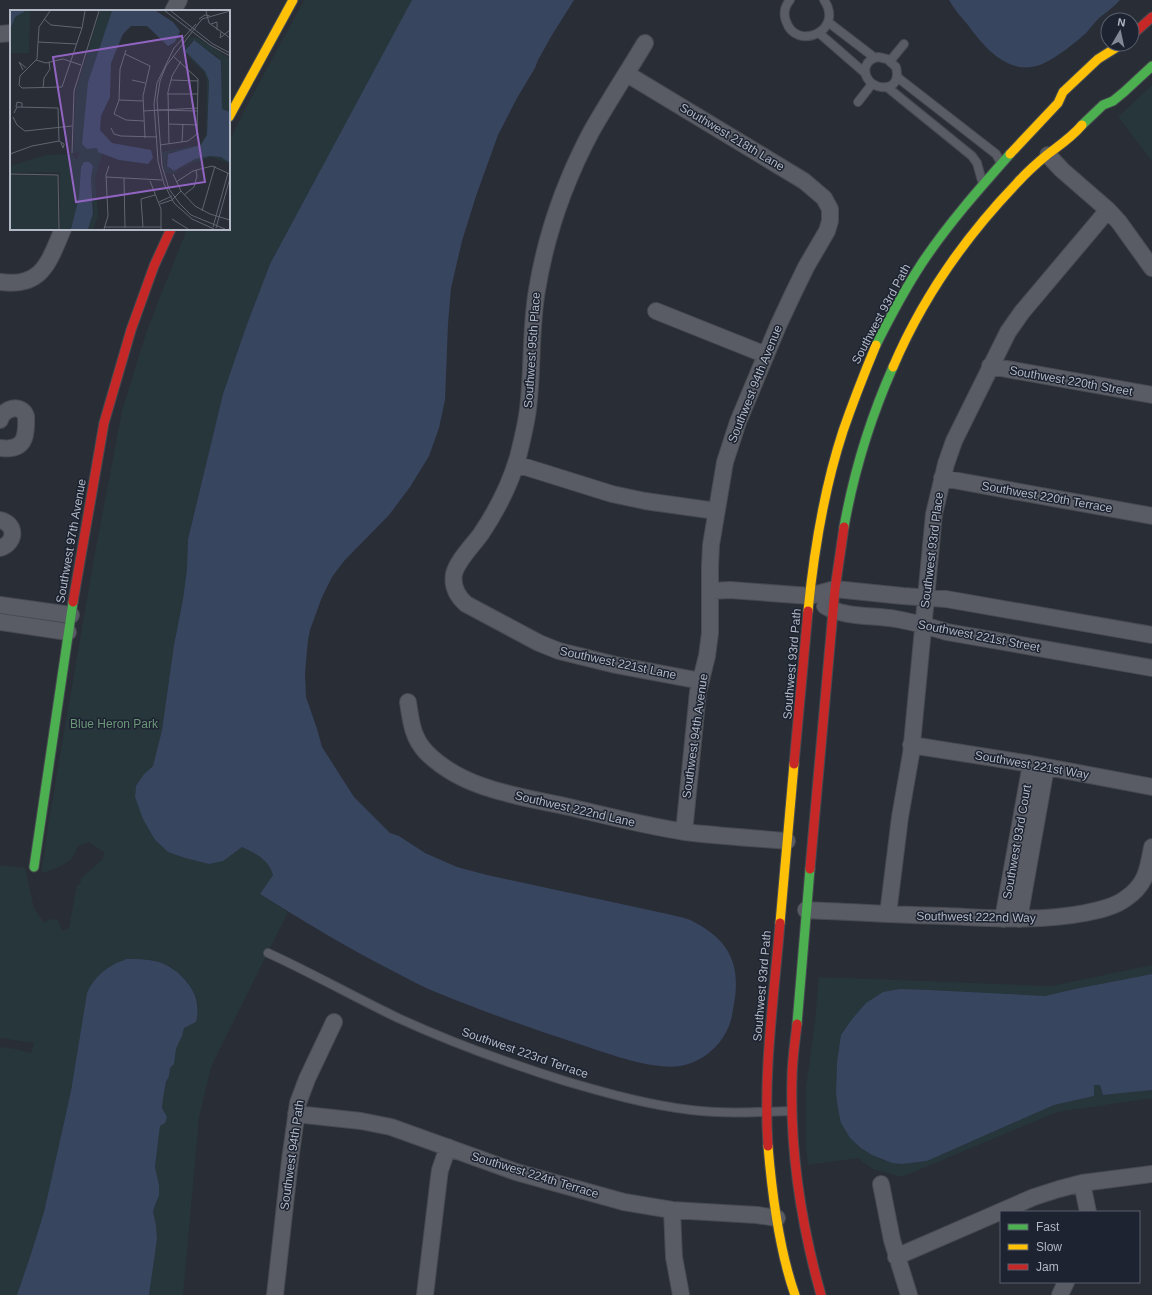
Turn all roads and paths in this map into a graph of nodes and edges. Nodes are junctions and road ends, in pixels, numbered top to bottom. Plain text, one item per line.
1 (179, 0) edge
2 (293, 0) edge
3 (790, 0) edge
4 (824, 0) edge
5 (174, 10) edge
6 (1152, 17) edge
7 (828, 22) junction
8 (1140, 28) edge
9 (10, 33) edge
10 (819, 33) junction
11 (0, 34) edge
12 (645, 43) dead end
13 (904, 44) dead end
14 (1109, 52) edge
15 (1115, 52) edge
16 (875, 58) junction
17 (890, 61) junction
18 (1152, 66) edge
19 (865, 73) junction
20 (627, 74) junction
21 (897, 77) junction
22 (872, 84) junction
23 (887, 87) junction
24 (858, 102) dead end
25 (1058, 103) junction
26 (231, 111) edge
27 (1048, 155) junction
28 (1003, 168) junction
29 (983, 184) junction
30 (993, 195) dead end
31 (830, 209) joint
32 (1108, 210) junction
33 (990, 212) junction
34 (63, 230) edge
35 (171, 230) edge
36 (1152, 268) edge
37 (0, 282) edge
38 (656, 311) dead end
39 (766, 355) junction
40 (990, 366) junction
41 (1152, 395) edge
42 (0, 420) edge
43 (0, 448) edge
44 (516, 464) junction
45 (942, 478) junction
46 (716, 511) junction
47 (1152, 516) edge
48 (0, 520) edge
49 (0, 548) edge
50 (835, 589) junction
51 (710, 591) junction
52 (456, 592) joint
53 (810, 596) junction
54 (926, 598) junction
55 (0, 605) edge
56 (834, 611) junction
57 (71, 614) junction
58 (0, 622) edge
59 (923, 625) junction
60 (68, 632) junction
61 (1152, 635) edge
62 (1152, 668) edge
63 (701, 681) junction
64 (408, 702) dead end
65 (911, 745) junction
66 (1039, 766) junction
67 (1152, 787) edge
68 (684, 832) junction
69 (787, 841) junction
70 (1152, 847) edge
71 (34, 867) dead end
72 (806, 910) junction
73 (888, 914) junction
74 (1011, 919) junction
75 (268, 953) dead end
76 (334, 1022) dead end
77 (791, 1111) junction
78 (767, 1112) junction
79 (296, 1114) junction
80 (448, 1147) junction
81 (1152, 1174) edge
82 (1082, 1183) junction
83 (881, 1184) dead end
84 (672, 1210) junction
85 (1005, 1211) edge
86 (1088, 1211) edge
87 (1000, 1213) edge
88 (777, 1218) junction
89 (896, 1257) junction
90 (275, 1295) edge
91 (425, 1295) edge
92 (681, 1295) edge
93 (795, 1295) edge
94 (821, 1295) edge
95 (909, 1295) edge

1 - 5 street
2 - 26 street
3 - 10 lane
4 - 7 lane
6 - 8 street
7 - 10 lane
7 - 16 lane
9 - 11 street
10 - 19 lane
12 - 20 street, Southwest 95th Place
13 - 17 lane
14 - 25 street, Southwest 93rd Path
15 - 25 street, Southwest 93rd Path
16 - 17 lane
16 - 19 lane
17 - 21 lane
18 - 27 street
19 - 22 lane
20 - 31 street, Southwest 218th Lane
20 - 44 street, Southwest 95th Place
21 - 23 lane
21 - 28 lane
22 - 23 lane
22 - 24 lane
23 - 29 lane
25 - 28 street, Southwest 93rd Path
27 - 32 street
27 - 33 street
28 - 29 street, Southwest 93rd Path
29 - 53 street, Southwest 93rd Path
30 - 33 street
31 - 39 street, Southwest 94th Avenue
32 - 36 street
32 - 40 street, Southwest 93rd Place
33 - 50 street
34 - 37 street
35 - 57 street, Southwest 97th Avenue
38 - 39 street
39 - 46 street, Southwest 94th Avenue
40 - 41 street, Southwest 220th Street
40 - 45 street, Southwest 93rd Place
42 - 43 street
44 - 46 street
44 - 52 street, Southwest 95th Place
45 - 47 street, Southwest 220th Terrace
45 - 54 street, Southwest 93rd Place
46 - 51 street, Southwest 94th Avenue
48 - 49 street
50 - 53 street, Southwest 221st Street
50 - 54 street, Southwest 221st Street
50 - 56 street
51 - 53 street, Southwest 221st Street
51 - 63 street, Southwest 94th Avenue
52 - 63 street, Southwest 221st Lane
53 - 56 street, Southwest 221st Street
53 - 69 street, Southwest 93rd Path
54 - 59 street, Southwest 93rd Place
54 - 61 street, Southwest 221st Street
55 - 57 street
56 - 59 street, Southwest 221st Street
56 - 72 street
57 - 60 street, Southwest 97th Avenue
58 - 60 street
59 - 62 street, Southwest 221st Street
59 - 65 street, Southwest 93rd Place
60 - 71 street, Southwest 97th Avenue
63 - 68 street, Southwest 94th Avenue
64 - 68 street, Southwest 222nd Lane
65 - 66 street, Southwest 221st Way
65 - 73 street, Southwest 93rd Place
66 - 67 street, Southwest 221st Way
66 - 74 street, Southwest 93rd Court
68 - 69 street, Southwest 222nd Lane
69 - 78 street, Southwest 93rd Path
70 - 74 street, Southwest 222nd Way
72 - 73 street, Southwest 222nd Way
72 - 77 street
73 - 74 street, Southwest 222nd Way
75 - 78 lane, Southwest 223rd Terrace
76 - 79 street, Southwest 94th Path
77 - 78 lane, Southwest 223rd Terrace
77 - 94 street
78 - 88 street, Southwest 93rd Path
79 - 80 street, Southwest 224th Terrace
79 - 90 street, Southwest 94th Path
80 - 84 street, Southwest 224th Terrace
80 - 91 street
81 - 82 street
82 - 85 street
82 - 86 street
83 - 89 street
84 - 88 street, Southwest 224th Terrace
84 - 92 street
87 - 89 street
88 - 93 street, Southwest 93rd Path
89 - 95 street

